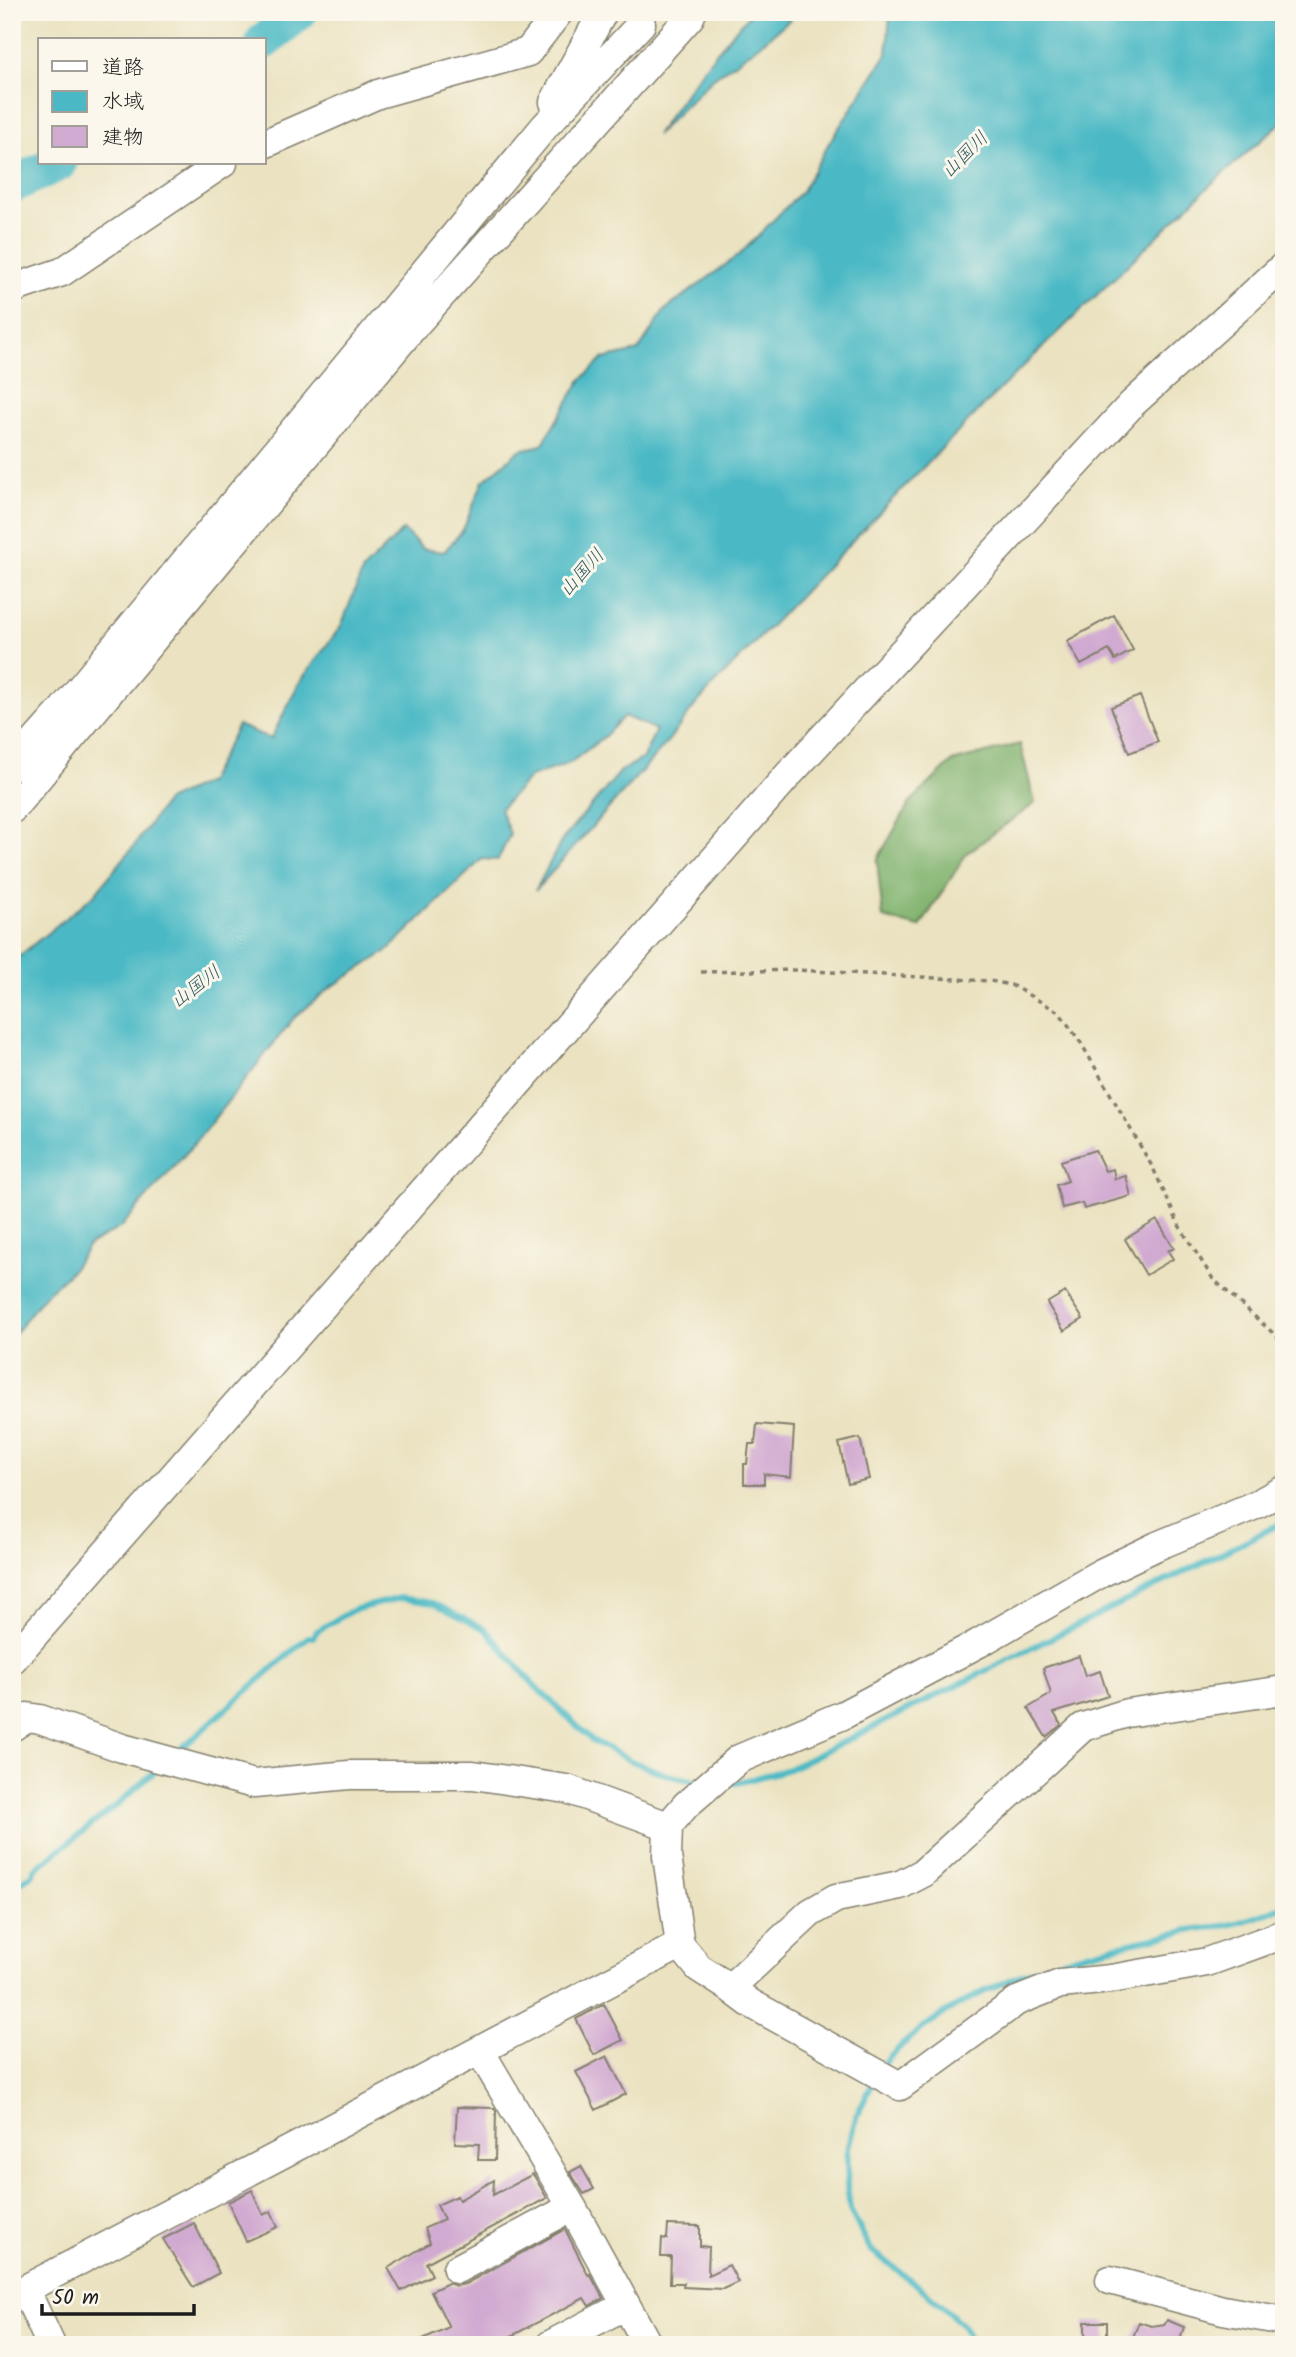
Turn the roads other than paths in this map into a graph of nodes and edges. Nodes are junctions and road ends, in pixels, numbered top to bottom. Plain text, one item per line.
1 (559, 12) edge
2 (603, 12) edge
3 (692, 12) edge
4 (641, 24) dead end
5 (545, 126) junction
6 (266, 143) edge
7 (222, 164) edge
8 (1284, 266) edge
9 (12, 289) edge
10 (12, 767) edge
11 (12, 809) edge
12 (1284, 1490) edge
13 (12, 1660) edge
14 (1284, 1690) edge
15 (12, 1727) edge
16 (668, 1826) junction
17 (1284, 1934) edge
18 (680, 1945) junction
19 (730, 1988) junction
20 (480, 2052) junction
21 (572, 2207) junction
22 (457, 2269) dead end
23 (1110, 2280) dead end
24 (18, 2292) edge
25 (626, 2305) junction
26 (1284, 2321) edge
27 (51, 2345) edge
28 (550, 2345) edge
29 (648, 2345) edge

1 - 6 street
2 - 5 street
3 - 11 street
4 - 5 street
5 - 10 street
7 - 9 street
8 - 13 street
12 - 16 street
14 - 19 street
15 - 16 street
16 - 18 street
17 - 19 street
18 - 19 street
18 - 20 street
20 - 21 street
20 - 24 street
21 - 22 street
21 - 25 street
23 - 26 street
24 - 27 street
25 - 28 street
25 - 29 street

